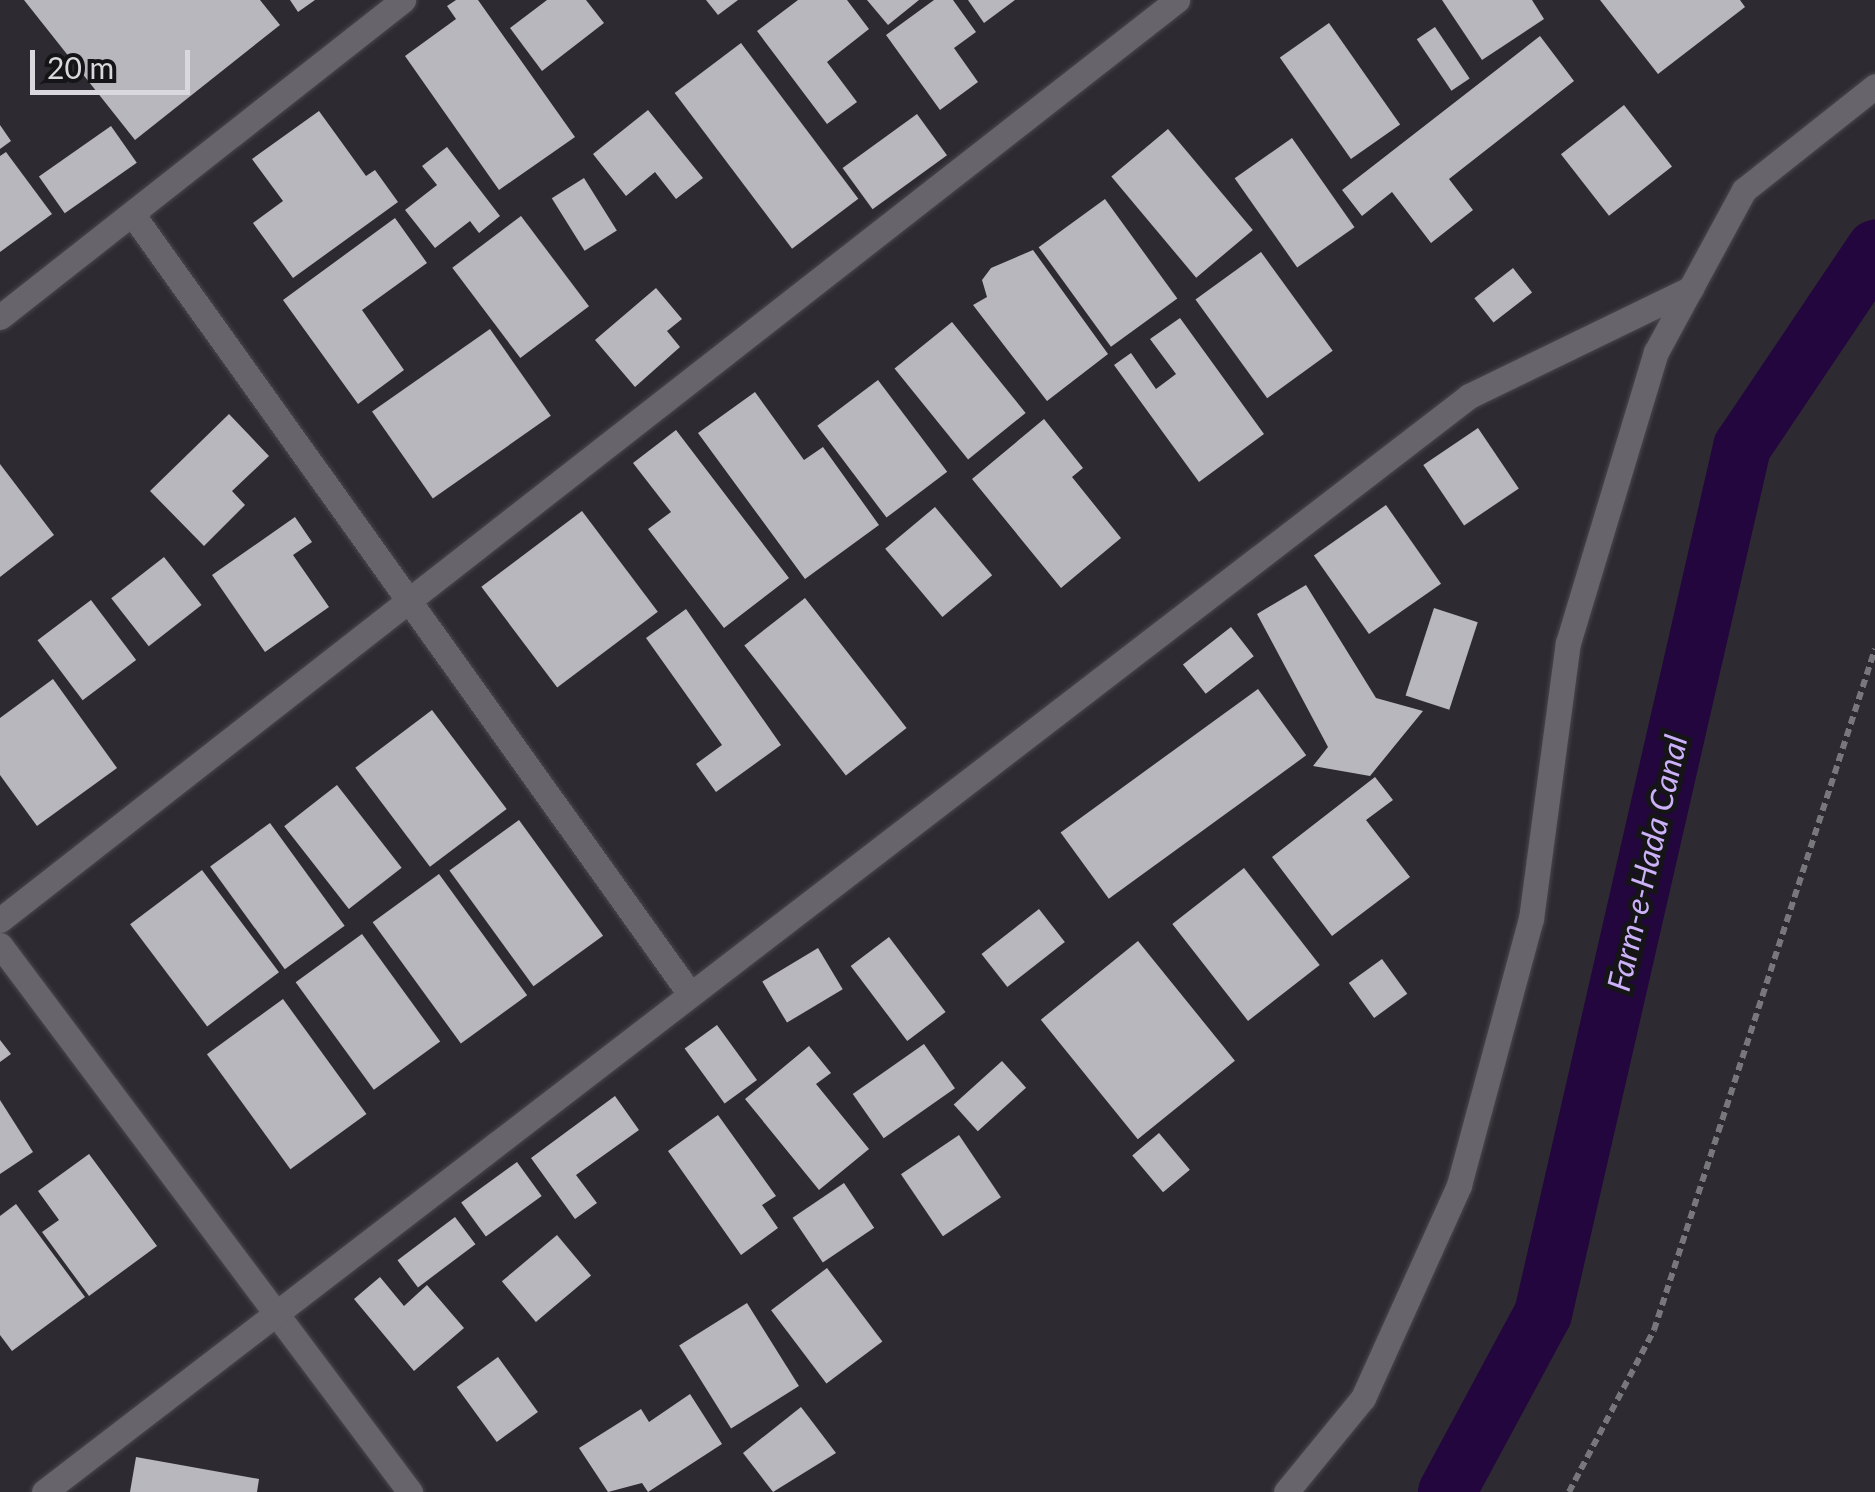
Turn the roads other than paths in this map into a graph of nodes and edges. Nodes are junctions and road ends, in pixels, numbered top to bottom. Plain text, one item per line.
1 (402, 0) edge
2 (1177, 0) edge
3 (1875, 86) edge
4 (133, 215) junction
5 (1691, 288) junction
6 (0, 318) edge
7 (406, 602) junction
8 (0, 920) edge
9 (0, 945) edge
10 (690, 994) junction
11 (275, 1312) junction
12 (44, 1492) edge
13 (410, 1492) edge
14 (1286, 1492) edge

1 - 4 street
2 - 7 street
3 - 5 street
4 - 6 street
4 - 7 street
5 - 10 street
5 - 14 street
7 - 8 street
7 - 10 street
9 - 11 street
10 - 11 street
11 - 12 street
11 - 13 street

